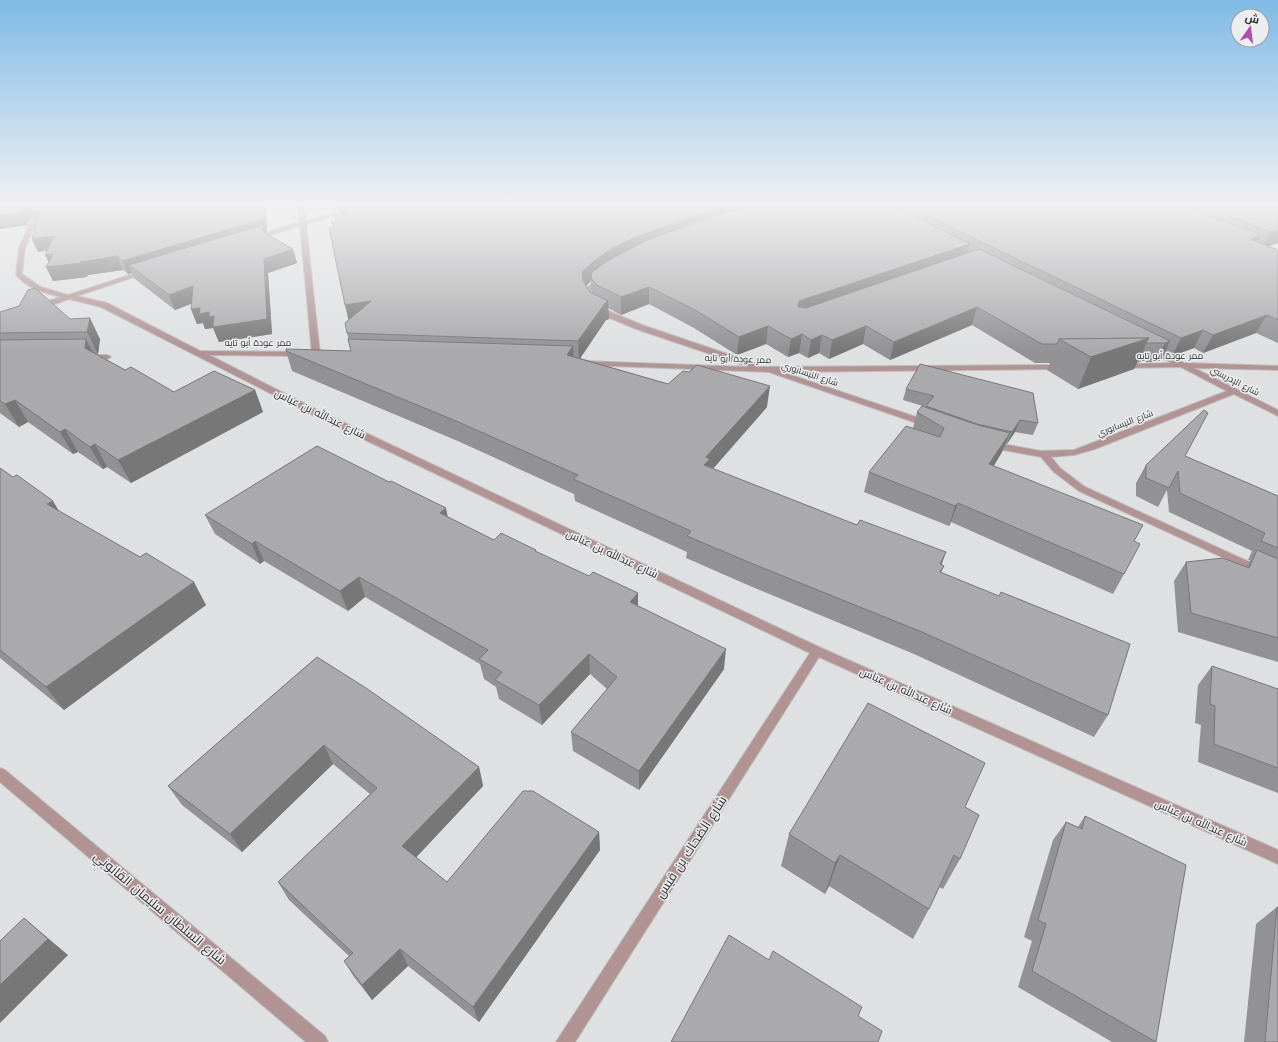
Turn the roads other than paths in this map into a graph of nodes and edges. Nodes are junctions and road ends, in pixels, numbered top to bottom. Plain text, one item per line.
1 (20, 254) edge
2 (307, 254) edge
3 (151, 270) edge
4 (610, 272) edge
5 (69, 297) junction
6 (28, 310) edge
7 (1142, 345) edge
8 (198, 353) junction
9 (84, 357) edge
10 (107, 357) dead end
11 (576, 363) edge
12 (1113, 366) edge
13 (1184, 366) junction
14 (1074, 367) edge
15 (1278, 368) edge
16 (766, 370) junction
17 (1234, 391) junction
18 (1278, 413) edge
19 (939, 428) edge
20 (983, 442) edge
21 (1043, 454) junction
22 (1278, 579) edge
23 (817, 651) junction
24 (0, 774) edge
25 (1278, 857) edge
26 (319, 1042) edge
27 (565, 1042) edge

1 - 5 street, شارع عبدالله بن عباس
2 - 8 street, ممر عودة أبو تايه
3 - 5 street
4 - 16 street, شارع النيسابوري
5 - 6 street
5 - 8 street, شارع عبدالله بن عباس
7 - 13 street, شارع الإدريسي
8 - 23 street, شارع عبدالله بن عباس
9 - 10 street
11 - 16 street, ممر عودة أبو تايه
12 - 13 street, ممر عودة أبو تايه
13 - 15 street, ممر عودة أبو تايه
13 - 17 street, شارع الإدريسي
14 - 16 street, ممر عودة أبو تايه
16 - 19 street, شارع النيسابوري
17 - 18 street, شارع الإدريسي
17 - 21 street, شارع النيسابوري
20 - 21 street, شارع النيسابوري
21 - 22 street
23 - 25 street, شارع عبدالله بن عباس
23 - 27 street, شارع الضحاك بن قيس
24 - 26 street, شارع السلطان سليمان القانوني

